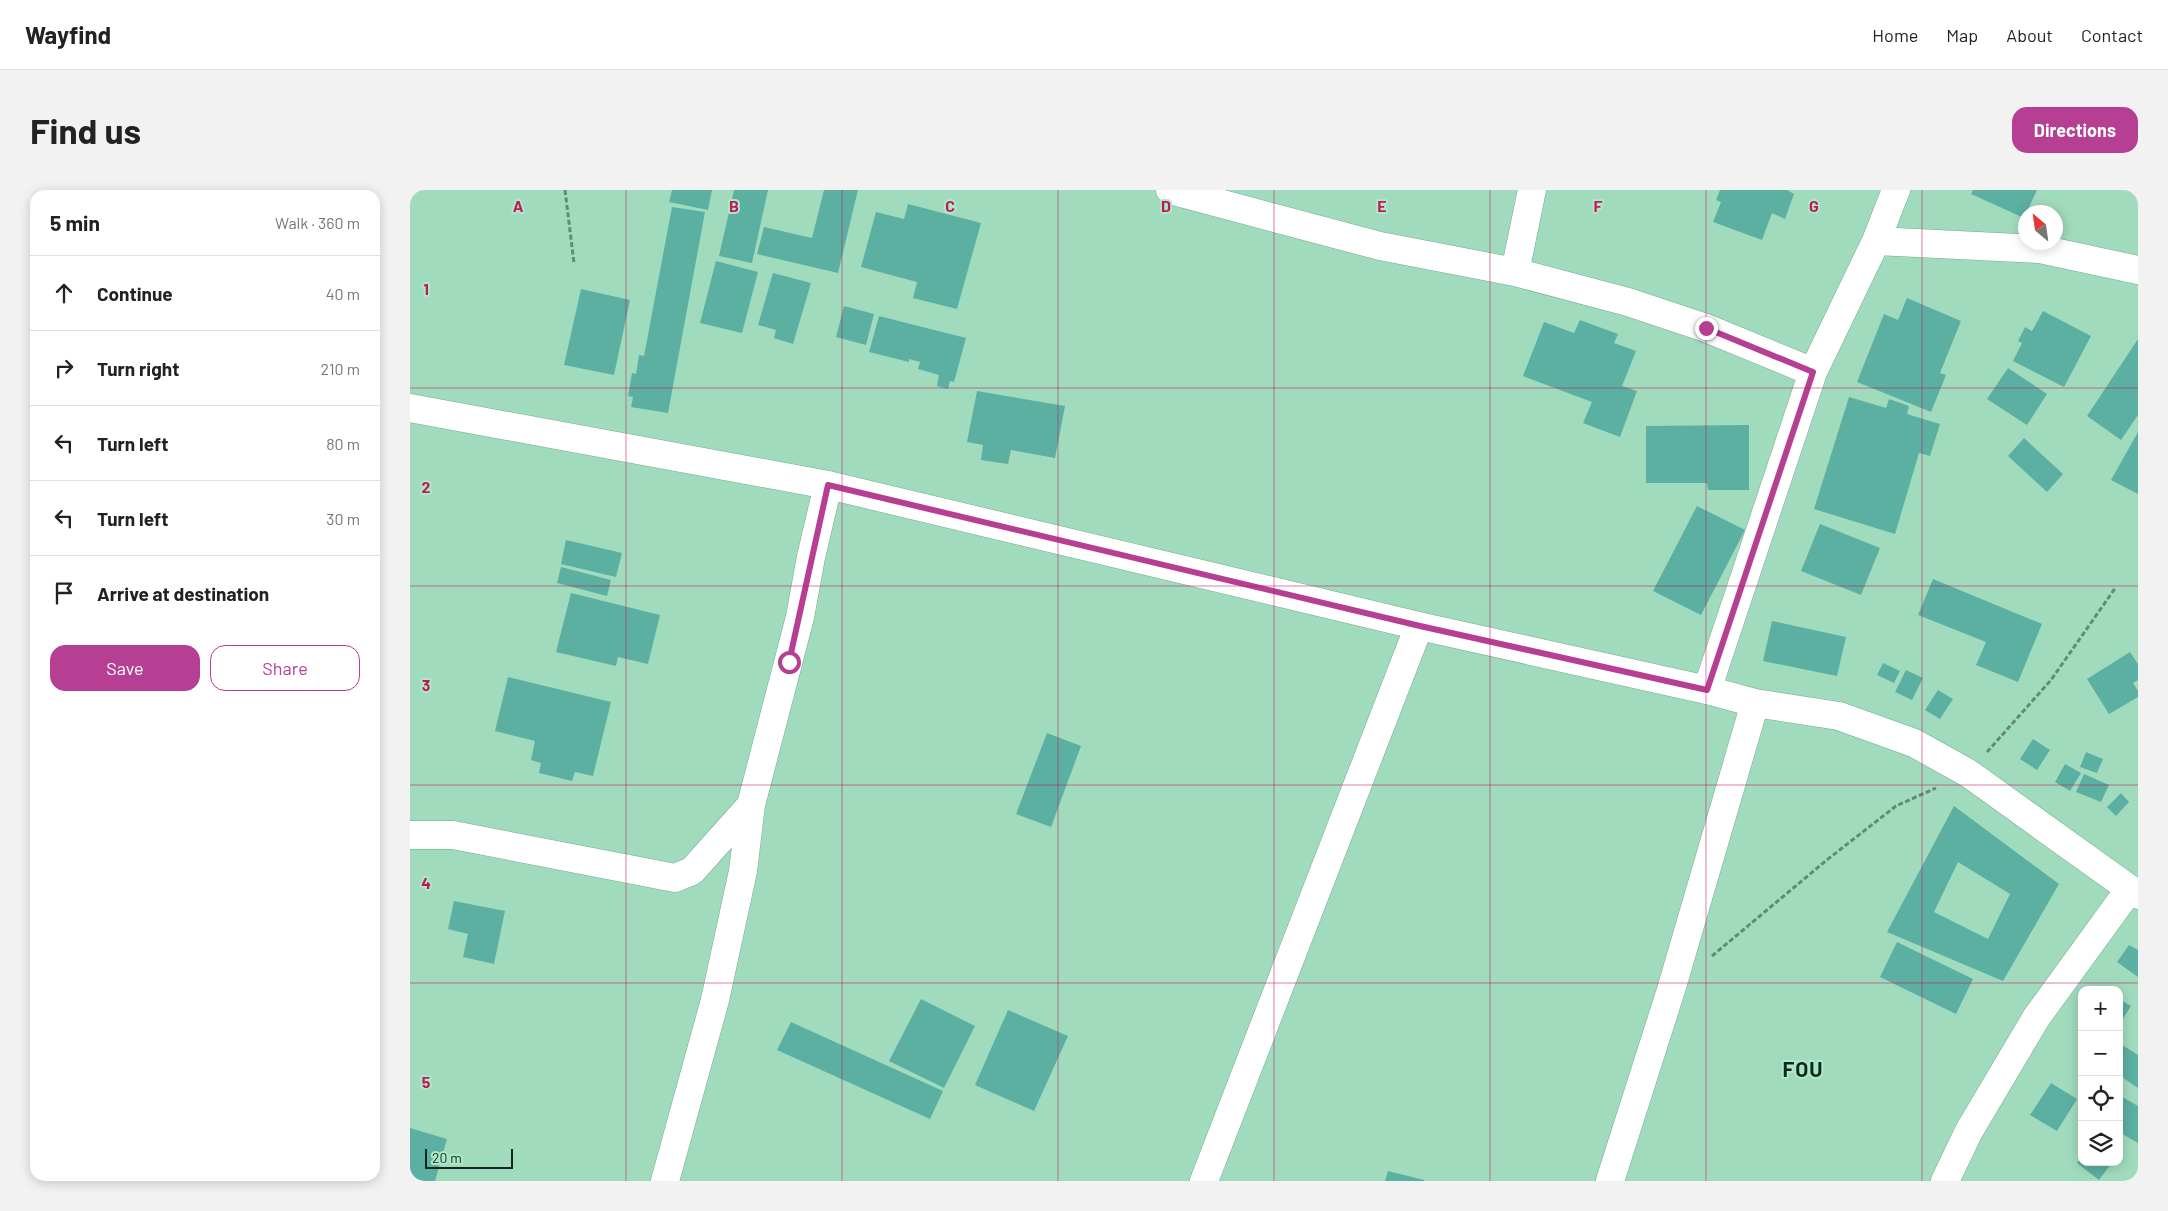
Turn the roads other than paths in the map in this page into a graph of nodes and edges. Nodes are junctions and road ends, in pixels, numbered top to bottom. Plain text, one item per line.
1 (1170, 190) edge
2 (1532, 190) edge
3 (1896, 190) edge
4 (1876, 241) junction
5 (2138, 270) edge
6 (1515, 272) junction
7 (1813, 372) junction
8 (410, 408) edge
9 (828, 485) junction
10 (1420, 626) junction
11 (1707, 690) junction
12 (1755, 703) junction
13 (751, 806) junction
14 (410, 835) edge
15 (2134, 892) edge
16 (665, 1181) edge
17 (1204, 1181) edge
18 (1610, 1181) edge
19 (1945, 1181) edge

1 - 6 street
2 - 6 street
3 - 4 street
4 - 5 street
4 - 7 street
6 - 7 street
7 - 11 street
8 - 9 street
9 - 10 street
9 - 13 street
10 - 11 street
10 - 17 street
11 - 12 street
12 - 15 street
12 - 18 street
13 - 14 street
13 - 16 street
15 - 19 street

